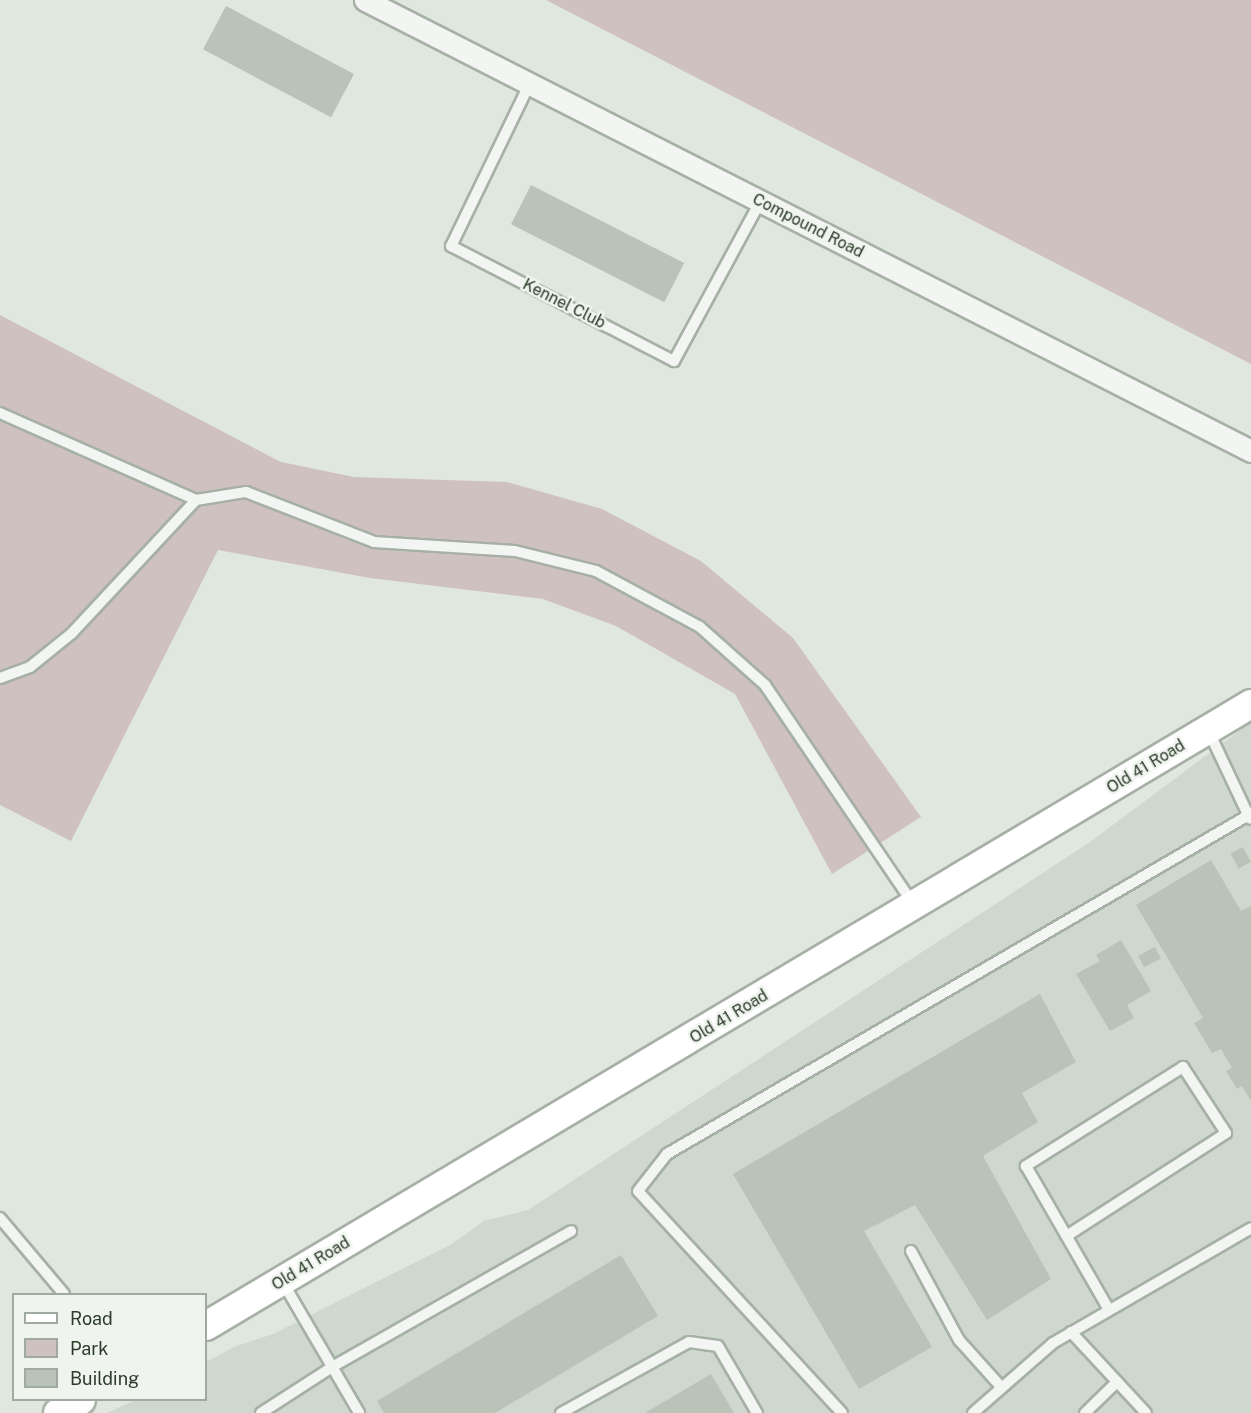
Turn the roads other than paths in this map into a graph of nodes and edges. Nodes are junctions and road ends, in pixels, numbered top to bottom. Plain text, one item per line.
1 (365, 0) edge
2 (530, 85) junction
3 (760, 202) junction
4 (0, 413) edge
5 (1251, 451) edge
6 (196, 500) junction
7 (0, 678) edge
8 (1251, 704) edge
9 (1208, 730) junction
10 (1249, 818) edge
11 (915, 907) junction
12 (0, 1218) edge
13 (1251, 1228) edge
14 (571, 1231) dead end
15 (1068, 1235) junction
16 (911, 1251) dead end
17 (282, 1281) junction
18 (63, 1293) edge
19 (1109, 1310) junction
20 (207, 1325) edge
21 (1071, 1332) junction
22 (332, 1367) junction
23 (1117, 1382) junction
24 (1002, 1388) junction
25 (79, 1401) edge
26 (58, 1413) edge
27 (261, 1413) edge
28 (359, 1413) edge
29 (561, 1413) edge
30 (757, 1413) edge
31 (842, 1413) edge
32 (973, 1413) edge
33 (1085, 1413) edge
34 (1146, 1413) edge

1 - 2 street, Compound Road
2 - 3 street, Compound Road
2 - 3 lane, Kennel Club
3 - 5 street, Compound Road
4 - 6 lane
6 - 7 lane
6 - 11 lane
8 - 9 street, Old 41 Road
9 - 10 lane
9 - 11 street, Old 41 Road
10 - 31 lane
11 - 17 street, Old 41 Road
12 - 18 lane
13 - 19 lane
14 - 22 lane
15 - 15 lane
15 - 19 lane
16 - 24 lane
17 - 20 street, Old 41 Road
17 - 22 lane
19 - 21 lane
21 - 23 lane
21 - 24 lane
22 - 27 lane
22 - 28 lane
23 - 33 lane
23 - 34 lane
24 - 32 lane
25 - 26 street
29 - 30 lane

